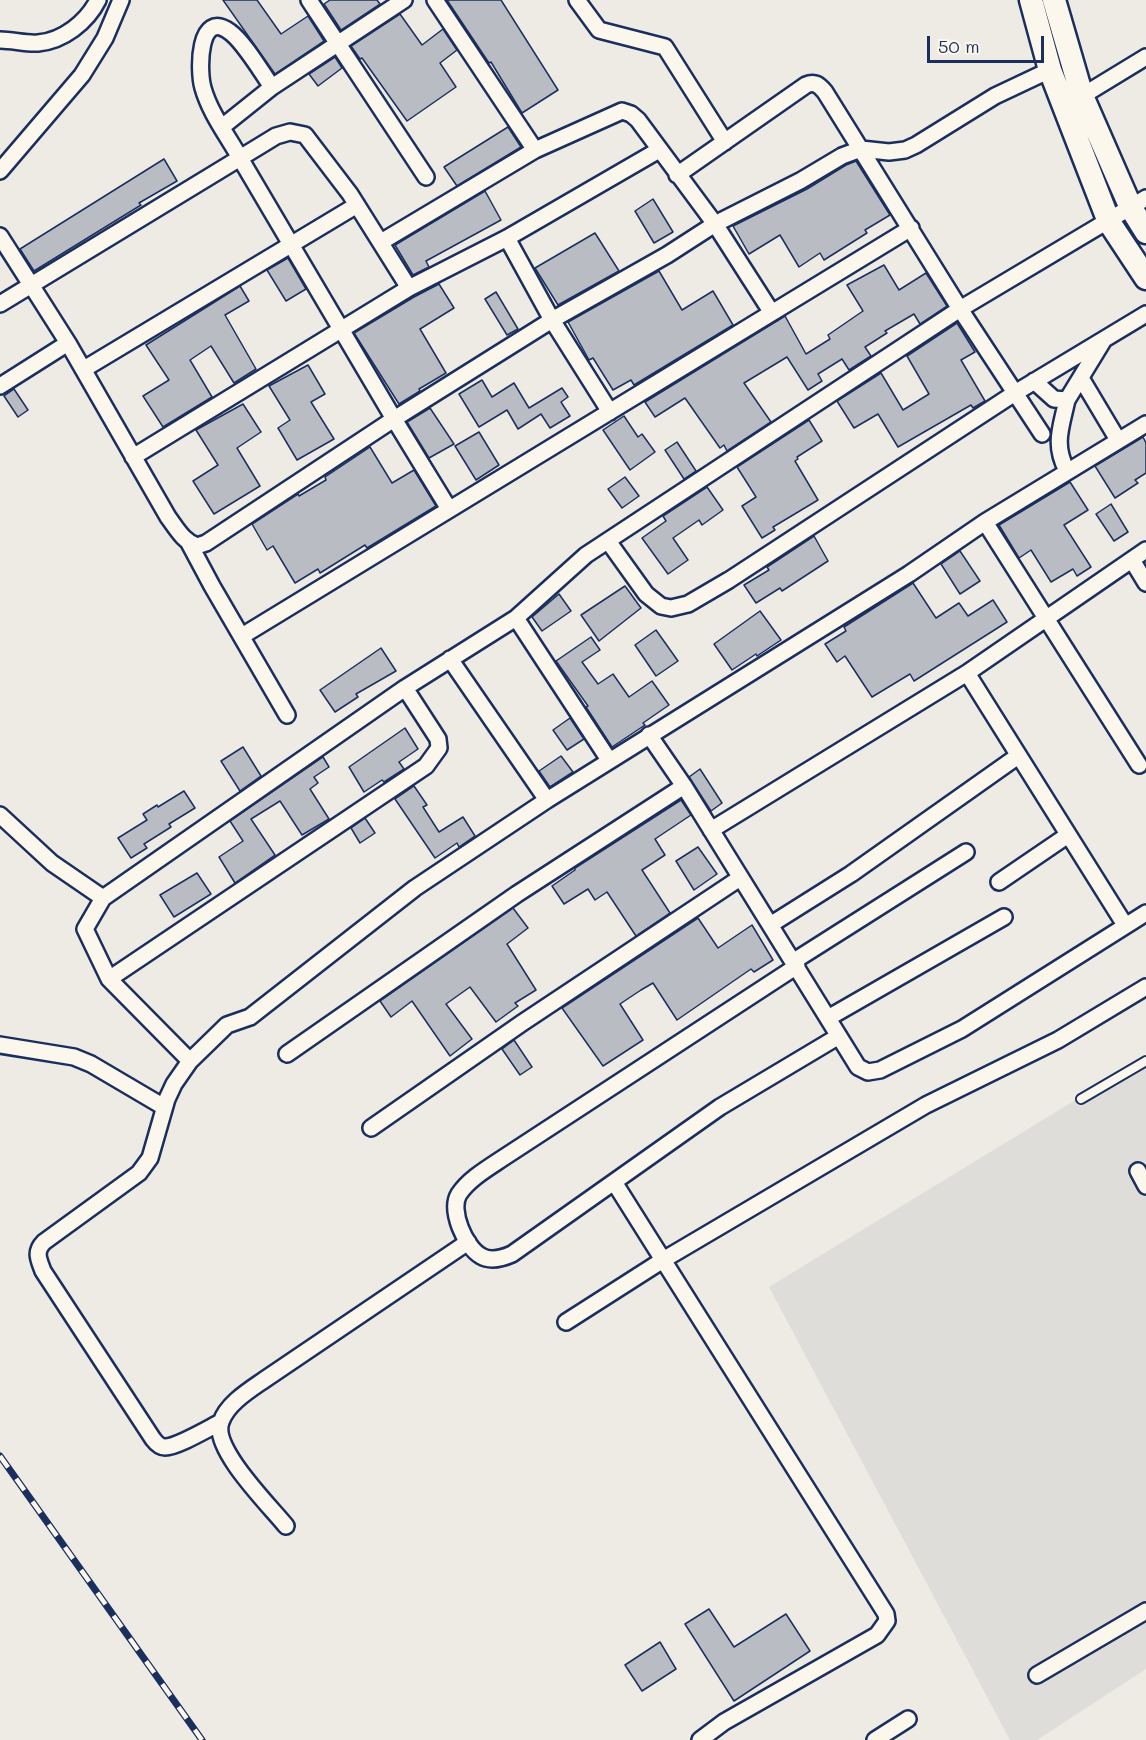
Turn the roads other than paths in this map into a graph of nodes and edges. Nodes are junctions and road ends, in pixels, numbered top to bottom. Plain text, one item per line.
1 (98, 0) edge
2 (121, 0) edge
3 (309, 0) edge
4 (404, 0) edge
5 (436, 0) edge
6 (577, 0) edge
7 (1031, 0) edge
8 (1054, 0) edge
9 (0, 40) edge
10 (338, 43) junction
11 (1146, 57) edge
12 (1050, 70) junction
13 (272, 87) junction
14 (1082, 96) junction
15 (222, 127) junction
16 (725, 142) junction
17 (861, 149) junction
18 (534, 150) junction
19 (659, 150) junction
20 (240, 158) junction
21 (0, 171) edge
22 (677, 175) junction
23 (426, 177) dead end
24 (1138, 203) edge
25 (357, 205) junction
26 (1109, 222) junction
27 (715, 224) junction
28 (911, 228) junction
29 (1146, 232) edge
30 (0, 237) edge
31 (507, 238) junction
32 (381, 242) junction
33 (292, 244) junction
34 (1146, 278) edge
35 (30, 285) junction
36 (410, 288) junction
37 (0, 304) edge
38 (960, 309) junction
39 (772, 313) junction
40 (1146, 314) edge
41 (552, 320) junction
42 (342, 331) junction
43 (1104, 339) junction
44 (68, 343) junction
45 (84, 369) junction
46 (1081, 378) junction
47 (1035, 381) junction
48 (0, 386) edge
49 (1015, 393) junction
50 (1067, 400) junction
51 (610, 412) junction
52 (394, 418) junction
53 (1146, 424) edge
54 (1042, 434) dead end
55 (1118, 440) junction
56 (133, 457) junction
57 (1066, 471) junction
58 (449, 509) junction
59 (986, 522) junction
60 (608, 541) junction
61 (189, 543) junction
62 (1146, 550) edge
63 (1132, 560) junction
64 (1146, 583) edge
65 (1046, 617) junction
66 (516, 618) junction
67 (242, 636) junction
68 (450, 659) junction
69 (967, 673) junction
70 (405, 688) junction
71 (287, 714) dead end
72 (649, 735) junction
73 (1018, 756) junction
74 (609, 760) junction
75 (1139, 765) dead end
76 (684, 786) junction
77 (547, 800) junction
78 (0, 815) edge
79 (711, 830) junction
80 (1068, 835) junction
81 (966, 852) dead end
82 (740, 878) junction
83 (999, 882) dead end
84 (103, 898) junction
85 (1146, 913) edge
86 (1004, 917) dead end
87 (770, 925) junction
88 (1125, 925) junction
89 (796, 964) junction
90 (109, 979) junction
91 (1146, 987) edge
92 (828, 1018) junction
93 (839, 1036) junction
94 (0, 1045) edge
95 (287, 1054) dead end
96 (190, 1061) junction
97 (1146, 1061) edge
98 (1081, 1099) dead end
99 (165, 1107) junction
100 (371, 1128) dead end
101 (1138, 1172) dead end
102 (614, 1182) junction
103 (1146, 1186) edge
104 (468, 1242) junction
105 (663, 1260) junction
106 (566, 1322) dead end
107 (221, 1422) junction
108 (286, 1526) dead end
109 (1146, 1611) edge
110 (1037, 1675) dead end
111 (908, 1719) dead end
112 (700, 1740) edge
113 (875, 1740) edge

1 - 9 street
2 - 21 street
3 - 10 street
4 - 10 street
5 - 18 street
6 - 16 street
7 - 12 main road
8 - 14 main road
10 - 13 street
10 - 23 street
11 - 14 street
12 - 17 street
12 - 26 main road
13 - 15 street
13 - 15 street
14 - 24 main road
15 - 20 street
16 - 17 street
16 - 22 street
17 - 27 street
17 - 28 street
18 - 19 street
18 - 32 street
19 - 22 street
19 - 31 street
20 - 25 street
20 - 33 street
20 - 35 street
22 - 27 street
24 - 26 street
24 - 29 main road
25 - 32 street
25 - 33 street
26 - 34 main road
26 - 38 street
27 - 39 street
27 - 41 street
28 - 38 street
28 - 39 street
30 - 35 street
31 - 36 street
31 - 41 street
32 - 36 street
33 - 42 street
33 - 45 street
35 - 37 street
35 - 44 street
36 - 42 street
38 - 49 street
38 - 60 street
39 - 51 street
40 - 43 street
41 - 51 street
41 - 52 street
42 - 52 street
42 - 56 street
43 - 46 street
43 - 47 street
44 - 45 street
44 - 48 street
45 - 56 street
46 - 50 street
46 - 55 street
47 - 49 street
47 - 50 street
49 - 54 street
49 - 60 street
50 - 57 street
51 - 58 street
52 - 58 street
52 - 61 street
53 - 55 street
55 - 57 street
56 - 61 street
57 - 59 street
58 - 67 street
59 - 65 street
59 - 72 street
60 - 66 street
61 - 67 street
62 - 63 street
63 - 64 street
63 - 65 street
65 - 69 street
65 - 75 street
66 - 68 street
66 - 74 street
67 - 71 street
68 - 70 street
68 - 77 street
69 - 73 street
69 - 79 street
70 - 84 street
70 - 90 street
72 - 74 street
72 - 76 street
73 - 80 street
73 - 87 street
74 - 77 street
76 - 79 street
76 - 95 street
77 - 96 street
78 - 84 street
79 - 82 street
80 - 83 street
80 - 88 street
81 - 89 street
82 - 87 street
82 - 100 street
84 - 90 street
85 - 88 street
86 - 92 street
87 - 89 street
88 - 93 street
89 - 92 street
89 - 104 street
90 - 96 street
91 - 105 street
92 - 93 street
93 - 102 street
94 - 99 street
96 - 99 street
97 - 98 lane
99 - 107 street
101 - 103 street
102 - 104 street
102 - 105 street
104 - 107 street
105 - 106 street
105 - 112 street
107 - 108 street
109 - 110 street
111 - 113 street

